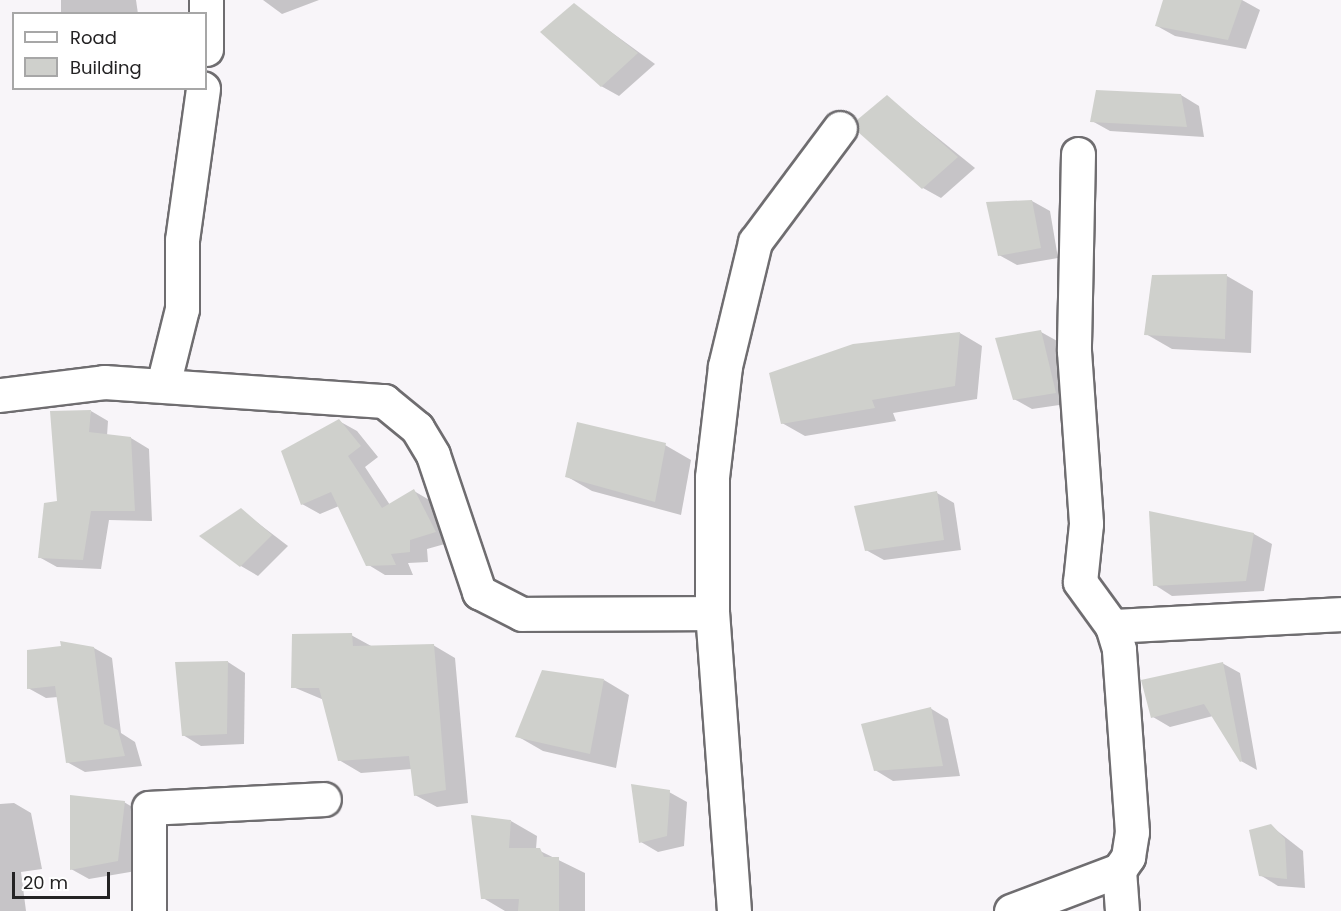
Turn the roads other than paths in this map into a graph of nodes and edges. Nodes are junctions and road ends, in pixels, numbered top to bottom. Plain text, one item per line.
1 (203, 90) edge
2 (840, 128) dead end
3 (1078, 154) dead end
4 (163, 385) junction
5 (0, 395) edge
6 (712, 613) junction
7 (1341, 614) edge
8 (1112, 626) junction
9 (324, 799) dead end
10 (1119, 870) junction
11 (149, 911) edge
12 (734, 911) edge
13 (1011, 911) edge
14 (1122, 911) edge

1 - 4 street
2 - 6 street
3 - 8 street
4 - 5 street
4 - 6 street
6 - 12 street
7 - 8 street
8 - 10 street
9 - 11 street
10 - 13 street
10 - 14 street

